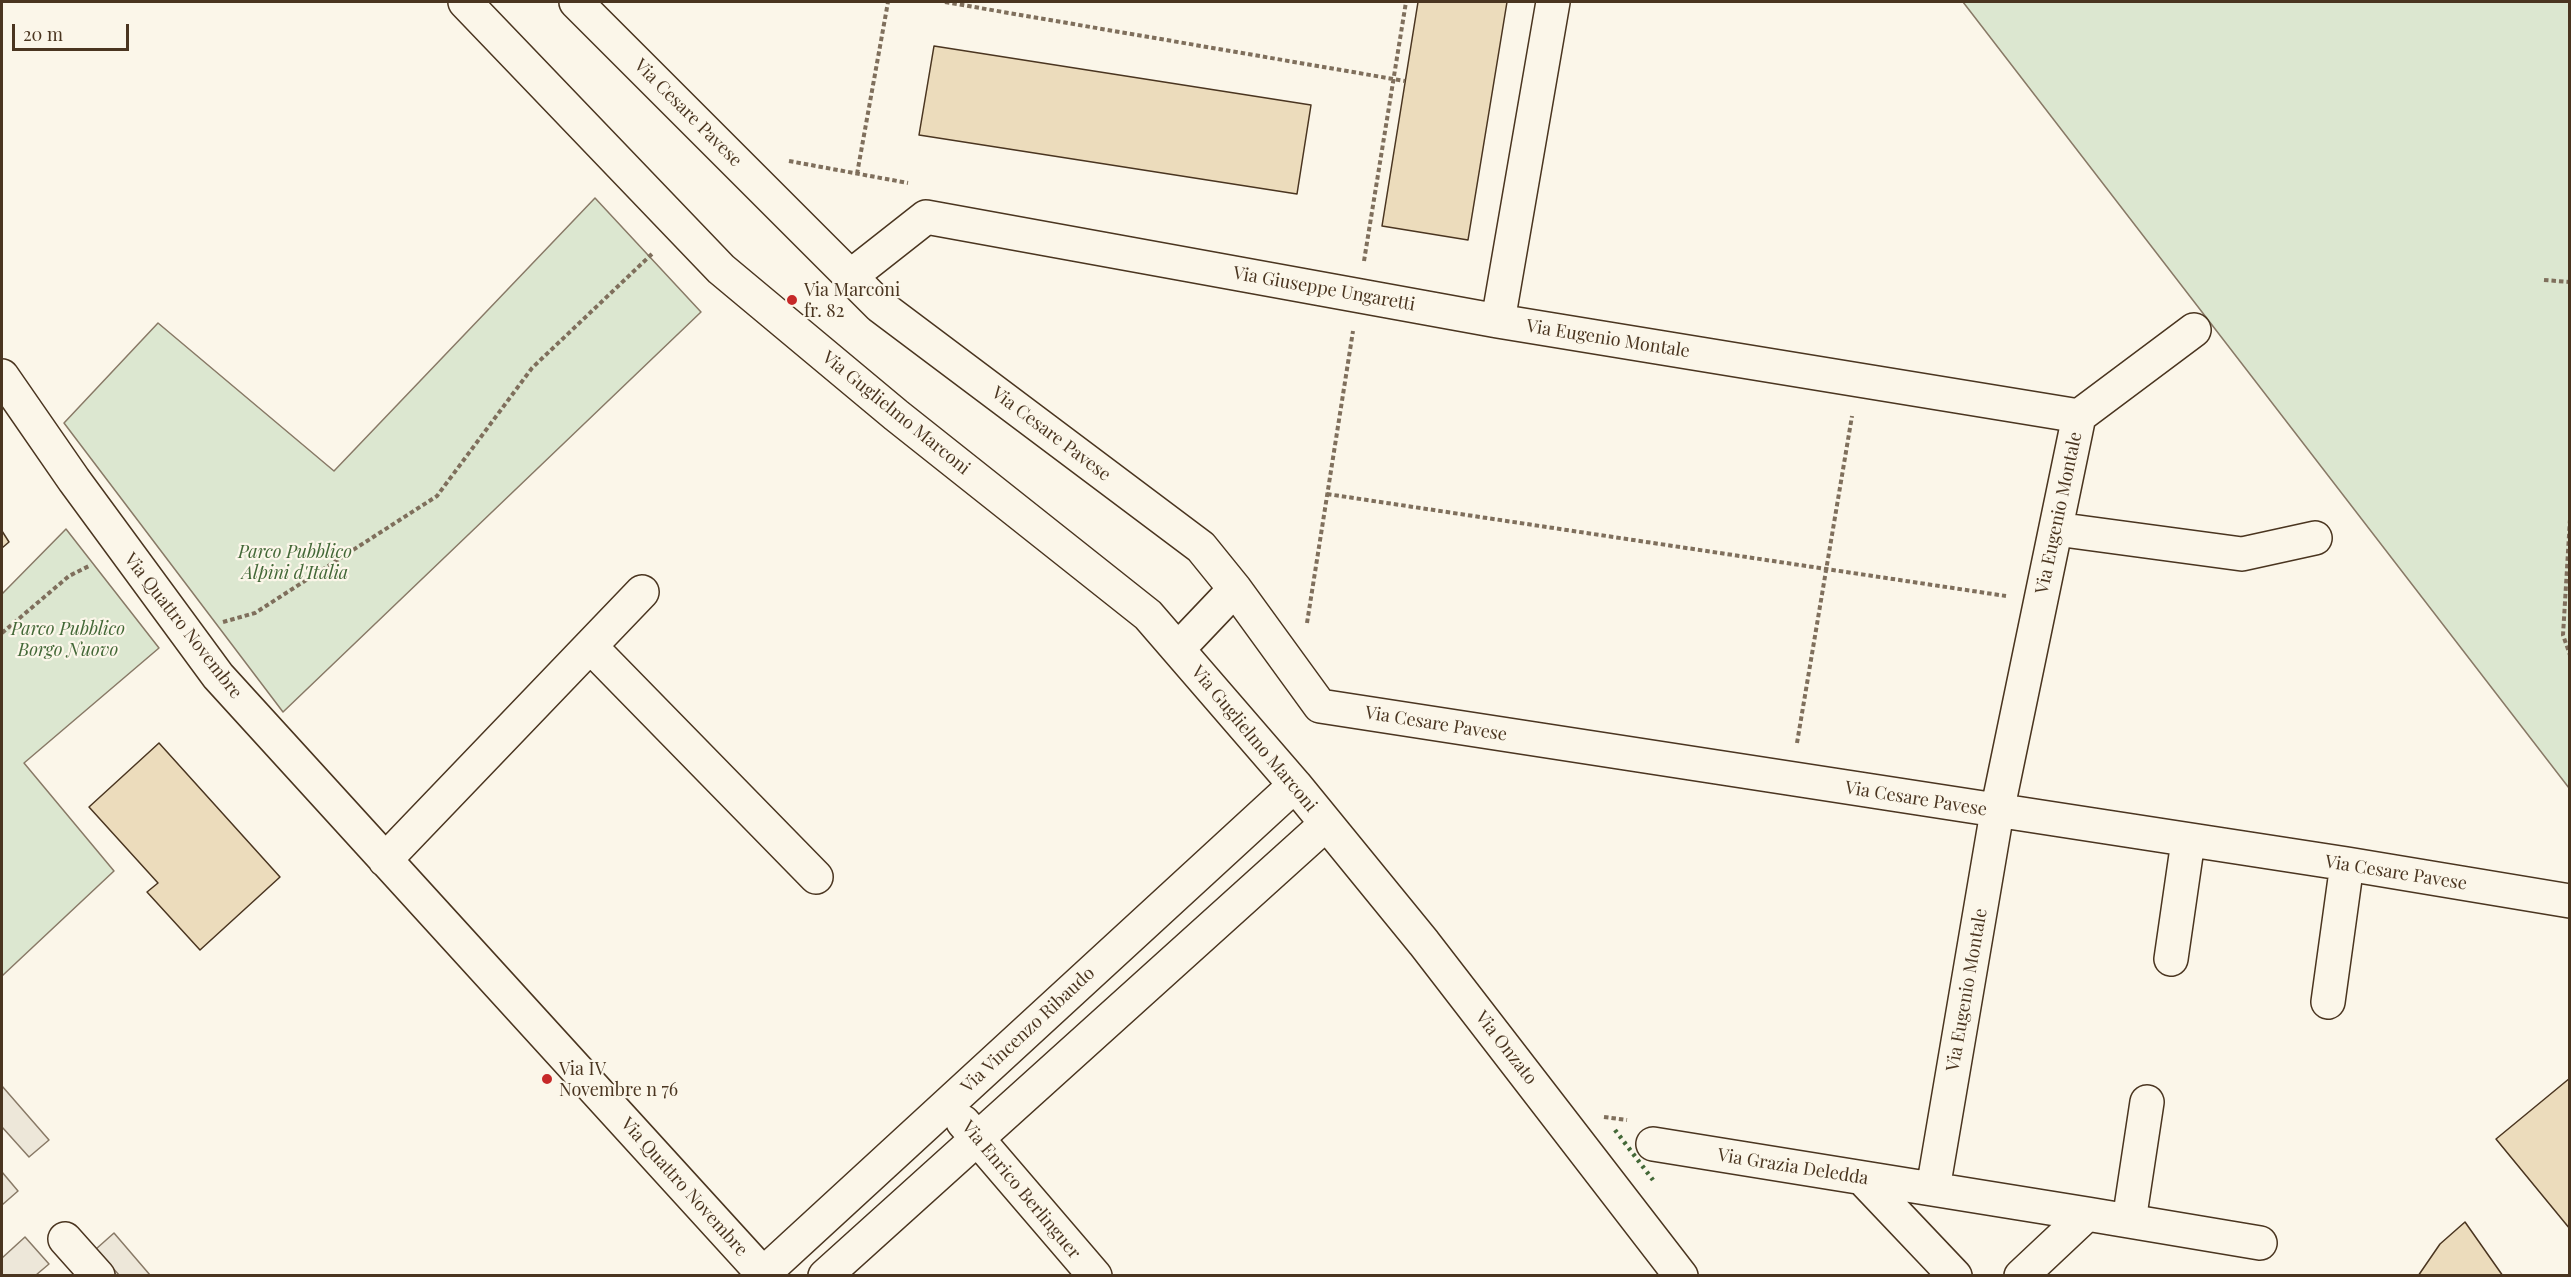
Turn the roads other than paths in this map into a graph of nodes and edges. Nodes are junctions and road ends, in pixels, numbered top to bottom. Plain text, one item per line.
1 (465, 2) edge
2 (576, 2) edge
3 (1553, 2) edge
4 (850, 276) junction
5 (1498, 321) junction
6 (2194, 330) dead end
7 (2, 376) edge
8 (2079, 416) junction
9 (2056, 529) junction
10 (2315, 538) dead end
11 (1235, 589) junction
12 (642, 592) dead end
13 (590, 646) junction
14 (1178, 649) junction
15 (1295, 785) junction
16 (1997, 812) junction
17 (1326, 824) junction
18 (2188, 841) junction
19 (385, 860) junction
20 (2347, 864) junction
21 (816, 877) dead end
22 (2570, 901) edge
23 (2171, 959) dead end
24 (2328, 1002) dead end
25 (2147, 1102) dead end
26 (949, 1103) junction
27 (976, 1139) junction
28 (1653, 1144) dead end
29 (1862, 1178) junction
30 (1933, 1189) junction
31 (2087, 1214) junction
32 (2129, 1221) junction
33 (65, 1239) dead end
34 (2260, 1243) dead end
35 (98, 1275) edge
36 (763, 1275) edge
37 (825, 1275) edge
38 (1095, 1275) edge
39 (1680, 1275) edge
40 (1955, 1275) edge
41 (2021, 1275) edge

1 - 14 street, Via Guglielmo Marconi
2 - 4 street, Via Cesare Pavese
3 - 5 street
4 - 5 street, Via Giuseppe Ungaretti
4 - 11 street, Via Cesare Pavese
5 - 8 street, Via Eugenio Montale
6 - 8 street
7 - 19 street, Via Quattro Novembre
8 - 9 street, Via Eugenio Montale
9 - 10 street
9 - 16 street, Via Eugenio Montale
11 - 14 street
11 - 16 street, Via Cesare Pavese
12 - 13 street
13 - 19 street
13 - 21 street
14 - 15 street, Via Guglielmo Marconi
15 - 17 street, Via Guglielmo Marconi
15 - 26 street, Via Vincenzo Ribaudo
16 - 18 street, Via Cesare Pavese
16 - 30 street, Via Eugenio Montale
17 - 27 street
17 - 39 street, Via Onzato
18 - 20 street, Via Cesare Pavese
18 - 23 street
19 - 36 street, Via Quattro Novembre
20 - 22 street, Via Cesare Pavese
20 - 24 street
25 - 32 street
26 - 27 street, Via Enrico Berlinguer
26 - 36 street, Via Vincenzo Ribaudo
27 - 37 street
27 - 38 street, Via Enrico Berlinguer
28 - 29 street, Via Grazia Deledda
29 - 30 street, Via Grazia Deledda
29 - 40 street
30 - 31 street, Via Grazia Deledda
31 - 32 street, Via Grazia Deledda
31 - 41 street
32 - 34 street, Via Grazia Deledda
33 - 35 street

